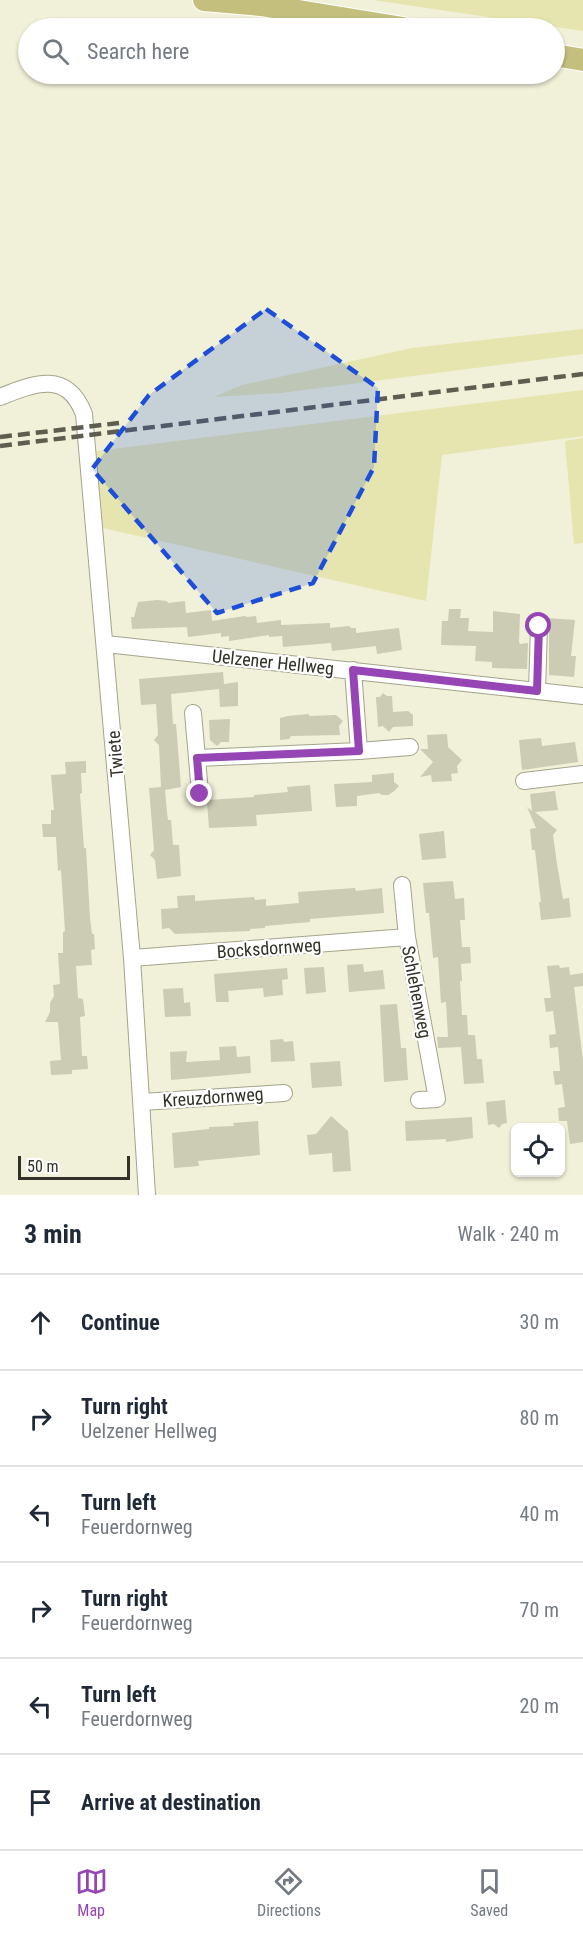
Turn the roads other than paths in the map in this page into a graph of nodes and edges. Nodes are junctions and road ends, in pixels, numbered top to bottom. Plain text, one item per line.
1 (204, 0) edge
2 (262, 2) edge
3 (349, 18) edge
4 (565, 57) edge
5 (583, 60) edge
6 (0, 397) edge
7 (539, 626) dead end
8 (106, 644) junction
9 (353, 670) junction
10 (537, 691) junction
11 (583, 696) edge
12 (193, 713) dead end
13 (410, 747) dead end
14 (359, 751) junction
15 (197, 758) junction
16 (583, 774) edge
17 (524, 781) dead end
18 (200, 794) dead end
19 (402, 885) dead end
20 (407, 937) junction
21 (132, 958) junction
22 (284, 1093) dead end
23 (419, 1100) dead end
24 (142, 1102) junction
25 (147, 1195) edge

1 - 2 main road
2 - 3 main road
4 - 5 main road
6 - 8 street, Twiete
7 - 10 street
8 - 9 street, Uelzener Hellweg
8 - 21 street, Twiete
9 - 10 street, Uelzener Hellweg
9 - 14 street
10 - 11 street, Uelzener Hellweg
12 - 15 street
13 - 14 street
14 - 15 street
15 - 18 street
16 - 17 street
19 - 20 street, Schlehenweg
20 - 21 street, Bocksdornweg
20 - 23 street, Schlehenweg
21 - 24 street, Twiete
22 - 24 street, Kreuzdornweg
24 - 25 street, Twiete

